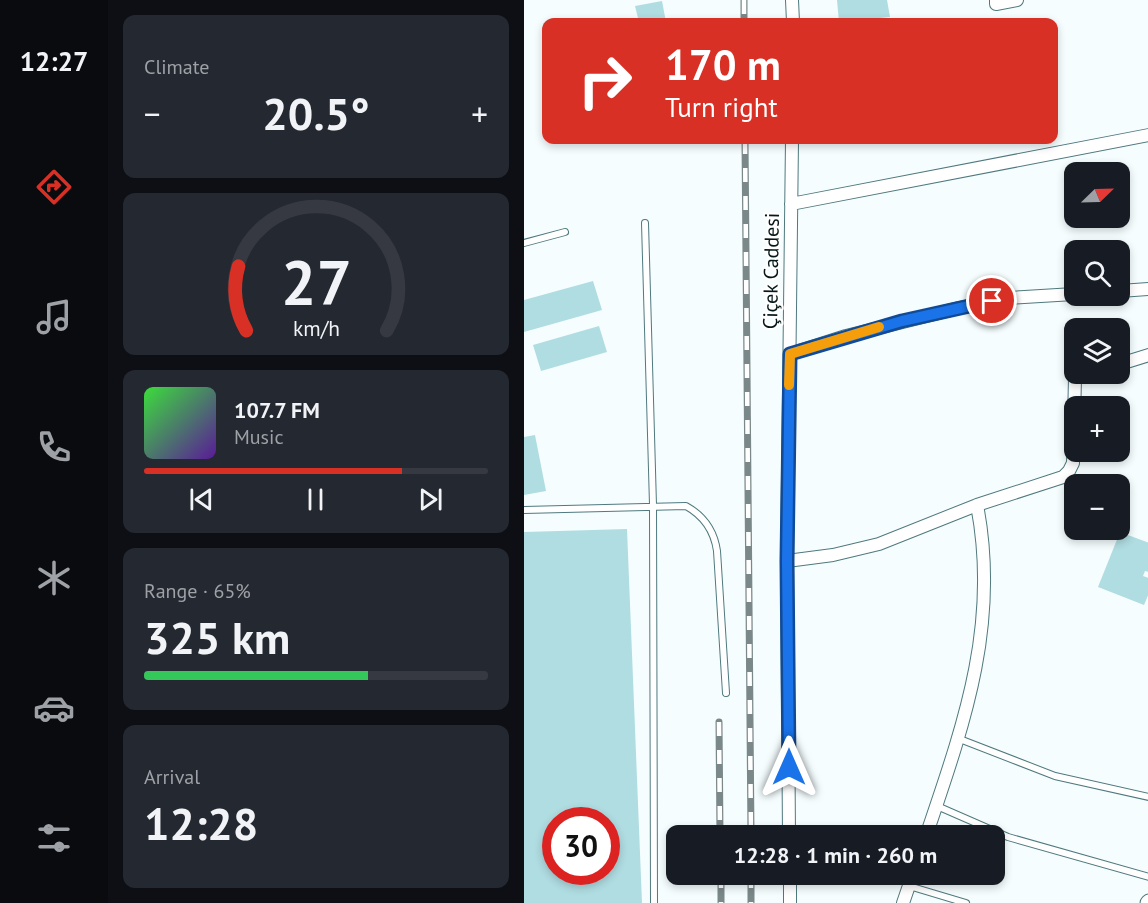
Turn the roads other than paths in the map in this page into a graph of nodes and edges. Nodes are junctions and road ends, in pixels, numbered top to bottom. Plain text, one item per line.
1 (792, 0) edge
2 (996, 0) edge
3 (1017, 0) edge
4 (793, 18) edge
5 (1148, 135) edge
6 (792, 144) edge
7 (791, 204) junction
8 (645, 223) dead end
9 (565, 232) dead end
10 (524, 243) edge
11 (1148, 289) edge
12 (1130, 290) edge
13 (1064, 295) edge
14 (790, 354) junction
15 (1148, 355) edge
16 (1130, 361) edge
17 (1075, 384) edge
18 (653, 505) junction
19 (977, 505) junction
20 (524, 510) edge
21 (787, 561) junction
22 (726, 693) dead end
23 (957, 738) junction
24 (1148, 796) edge
25 (936, 806) junction
26 (789, 825) edge
27 (930, 825) edge
28 (1148, 877) edge
29 (790, 885) edge
30 (909, 885) edge
31 (923, 885) edge
32 (654, 903) edge
33 (790, 903) edge
34 (903, 903) edge
35 (966, 903) edge

1 - 4 street
2 - 3 street
5 - 7 street
6 - 7 street, Çiçek Caddesi
7 - 14 street, Çiçek Caddesi
8 - 18 lane
9 - 10 lane
11 - 12 street
13 - 14 street
14 - 21 street, Çiçek Caddesi
15 - 16 street
17 - 19 street
18 - 20 lane
18 - 22 lane
18 - 32 lane
19 - 21 street
19 - 23 street
21 - 26 street, Çiçek Caddesi
23 - 24 lane
23 - 25 street
25 - 27 street
25 - 28 lane
29 - 33 street
30 - 34 street
31 - 35 lane

